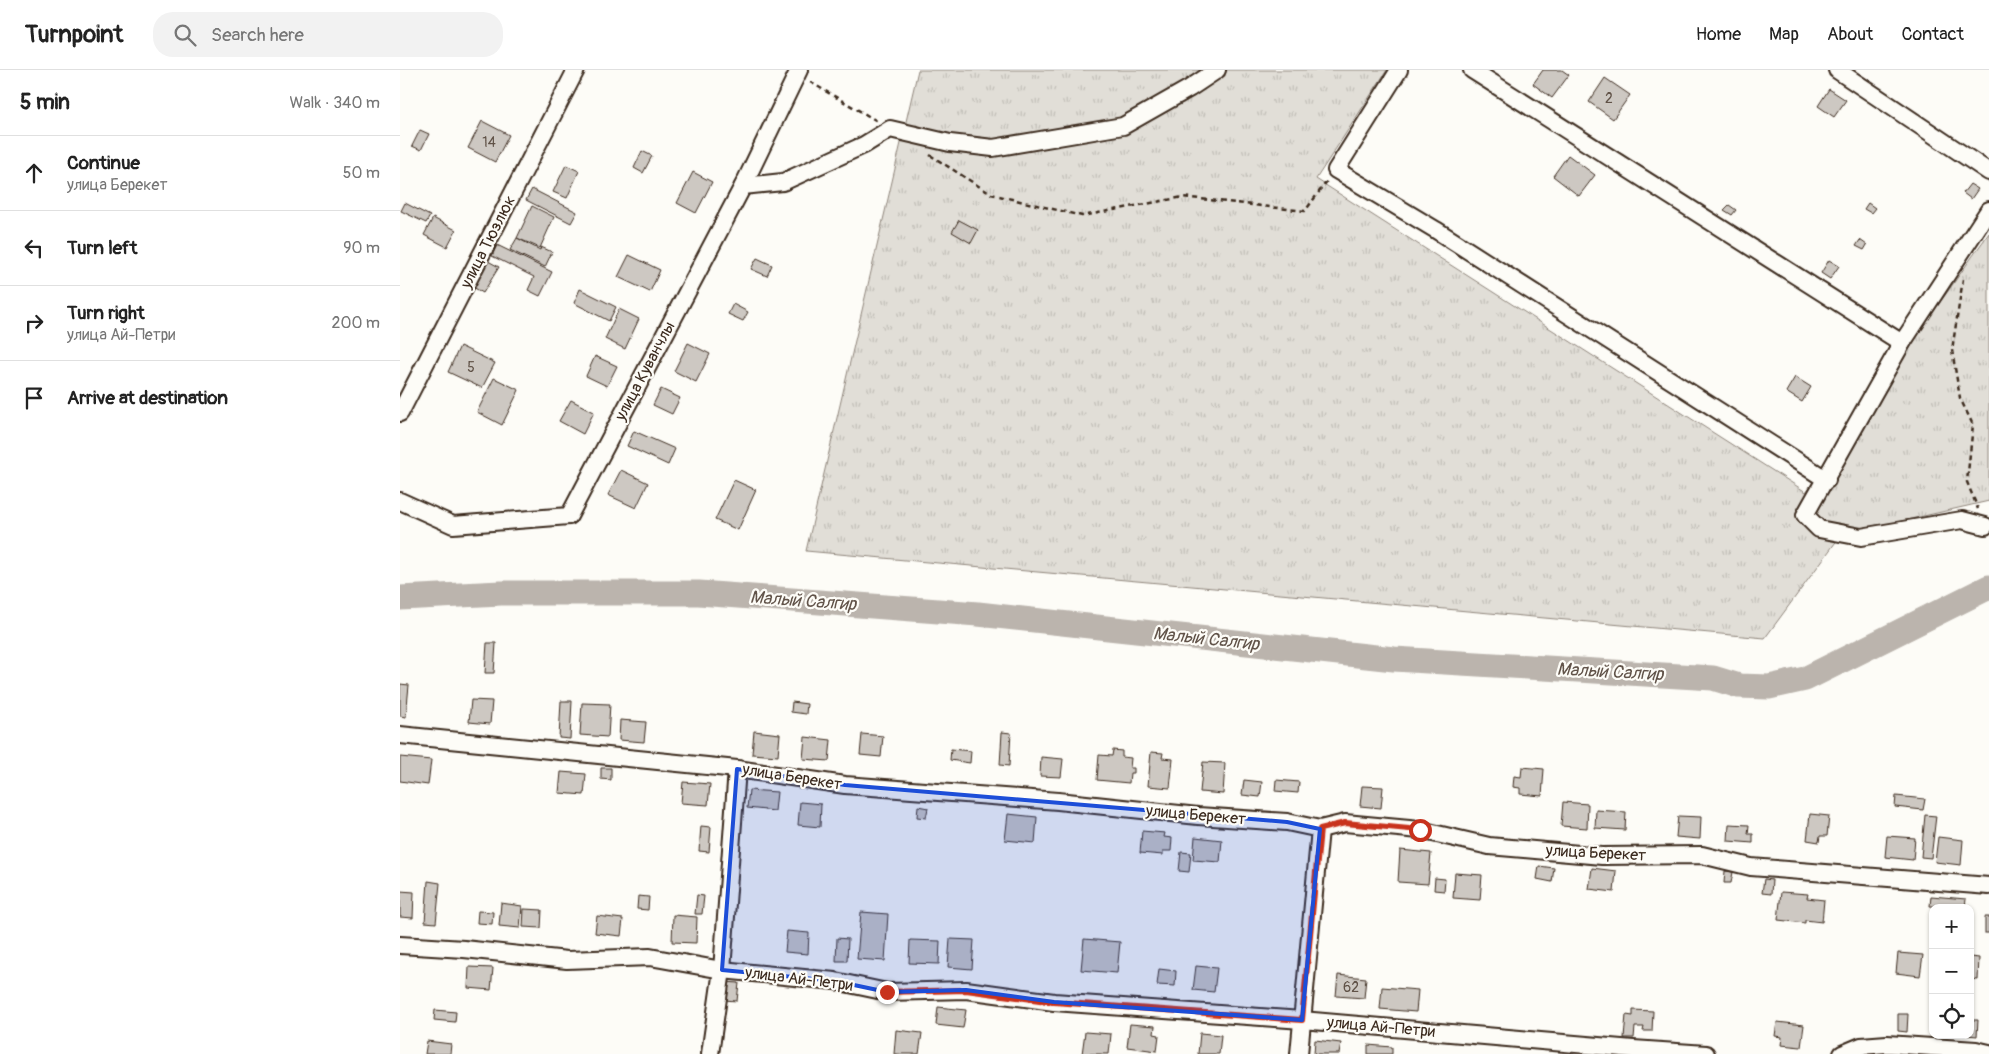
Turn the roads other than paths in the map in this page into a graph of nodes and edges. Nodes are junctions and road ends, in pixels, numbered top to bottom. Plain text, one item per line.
1 (576, 70) edge
2 (1217, 70) edge
3 (1399, 70) edge
4 (1472, 70) edge
5 (1838, 70) edge
6 (798, 72) edge
7 (1989, 172) edge
8 (743, 186) junction
9 (1989, 210) edge
10 (1902, 343) junction
11 (400, 413) edge
12 (1827, 480) junction
13 (400, 501) edge
14 (1988, 529) edge
15 (400, 735) edge
16 (737, 769) junction
17 (1320, 829) junction
18 (1989, 886) edge
19 (400, 945) edge
20 (722, 970) junction
21 (1302, 1020) junction
22 (1989, 1053) edge
23 (710, 1054) edge
24 (1298, 1054) edge
25 (1706, 1054) edge
26 (1842, 1054) edge

1 - 11 street, улица Тюзлюк
2 - 8 street
3 - 12 street
4 - 10 street
5 - 7 street
6 - 8 street, улица Куванчлы
8 - 13 street, улица Куванчлы
9 - 10 street
10 - 12 street
12 - 14 street
15 - 16 street, улица Берекет
16 - 17 street, улица Берекет
16 - 20 street
17 - 18 street, улица Берекет
17 - 21 street
19 - 20 street, улица Ай-Петри
20 - 21 street, улица Ай-Петри
20 - 23 street
21 - 24 street
21 - 25 street, улица Ай-Петри
22 - 26 street

